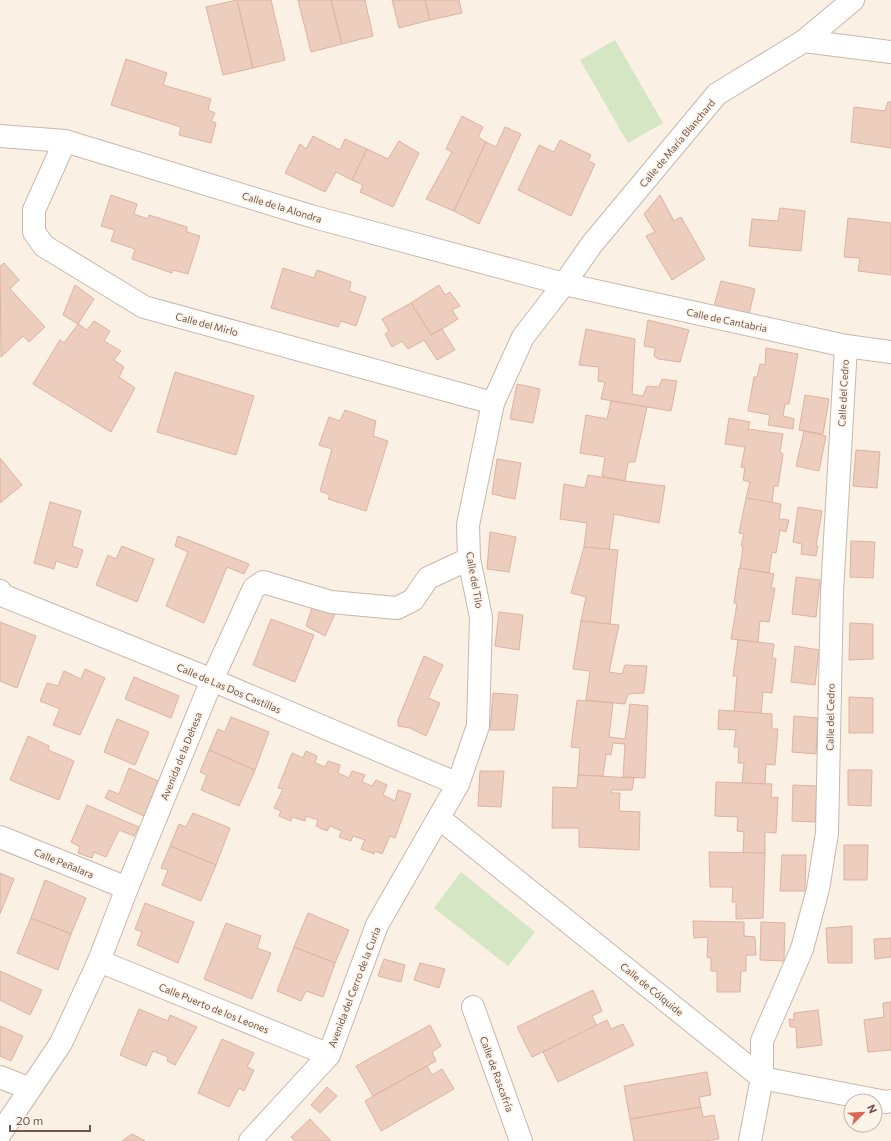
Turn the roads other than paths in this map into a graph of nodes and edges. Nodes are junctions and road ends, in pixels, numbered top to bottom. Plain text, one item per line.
1 (852, 0) edge
2 (804, 41) junction
3 (891, 52) edge
4 (0, 136) edge
5 (65, 141) junction
6 (564, 284) junction
7 (846, 346) junction
8 (891, 352) edge
9 (493, 403) junction
10 (469, 559) junction
11 (0, 591) edge
12 (212, 680) junction
13 (458, 784) junction
14 (439, 818) junction
15 (0, 837) edge
16 (127, 888) junction
17 (99, 961) junction
18 (473, 1007) dead end
19 (328, 1055) junction
20 (0, 1077) edge
21 (762, 1078) junction
22 (30, 1089) junction
23 (891, 1101) edge
24 (0, 1134) edge
25 (250, 1141) edge
26 (521, 1141) edge
27 (750, 1141) edge

1 - 2 street, Calle de María Blanchard
2 - 3 street
2 - 6 street, Calle de María Blanchard
4 - 5 street, Calle de la Alondra
5 - 6 street, Calle de la Alondra
5 - 9 street, Calle del Mirlo
6 - 7 street, Calle de Cantabria
6 - 9 street, Calle del Tilo
7 - 8 street, Calle de Cantabria
7 - 21 street, Calle del Cedro
9 - 10 street, Calle del Tilo
10 - 12 street, Avenida de la Dehesa
10 - 13 street, Calle del Tilo
11 - 12 street, Calle de Las Dos Castillas
12 - 13 street, Calle de Las Dos Castillas
12 - 16 street, Avenida de la Dehesa
13 - 14 street, Calle del Tilo
14 - 19 street, Avenida del Cerro de la Curia
14 - 21 street, Calle de Cólquide
15 - 16 street, Calle Peñalara
16 - 17 street, Avenida de la Dehesa
17 - 19 street, Calle Puerto de los Leones
17 - 22 street, Avenida de la Dehesa
18 - 26 street, Calle de Rascafría
19 - 25 street, Avenida del Cerro de la Curia
20 - 22 street
21 - 23 street, Calle de Cólquide
21 - 27 street, Calle del Cedro
22 - 24 street, Avenida de la Dehesa

